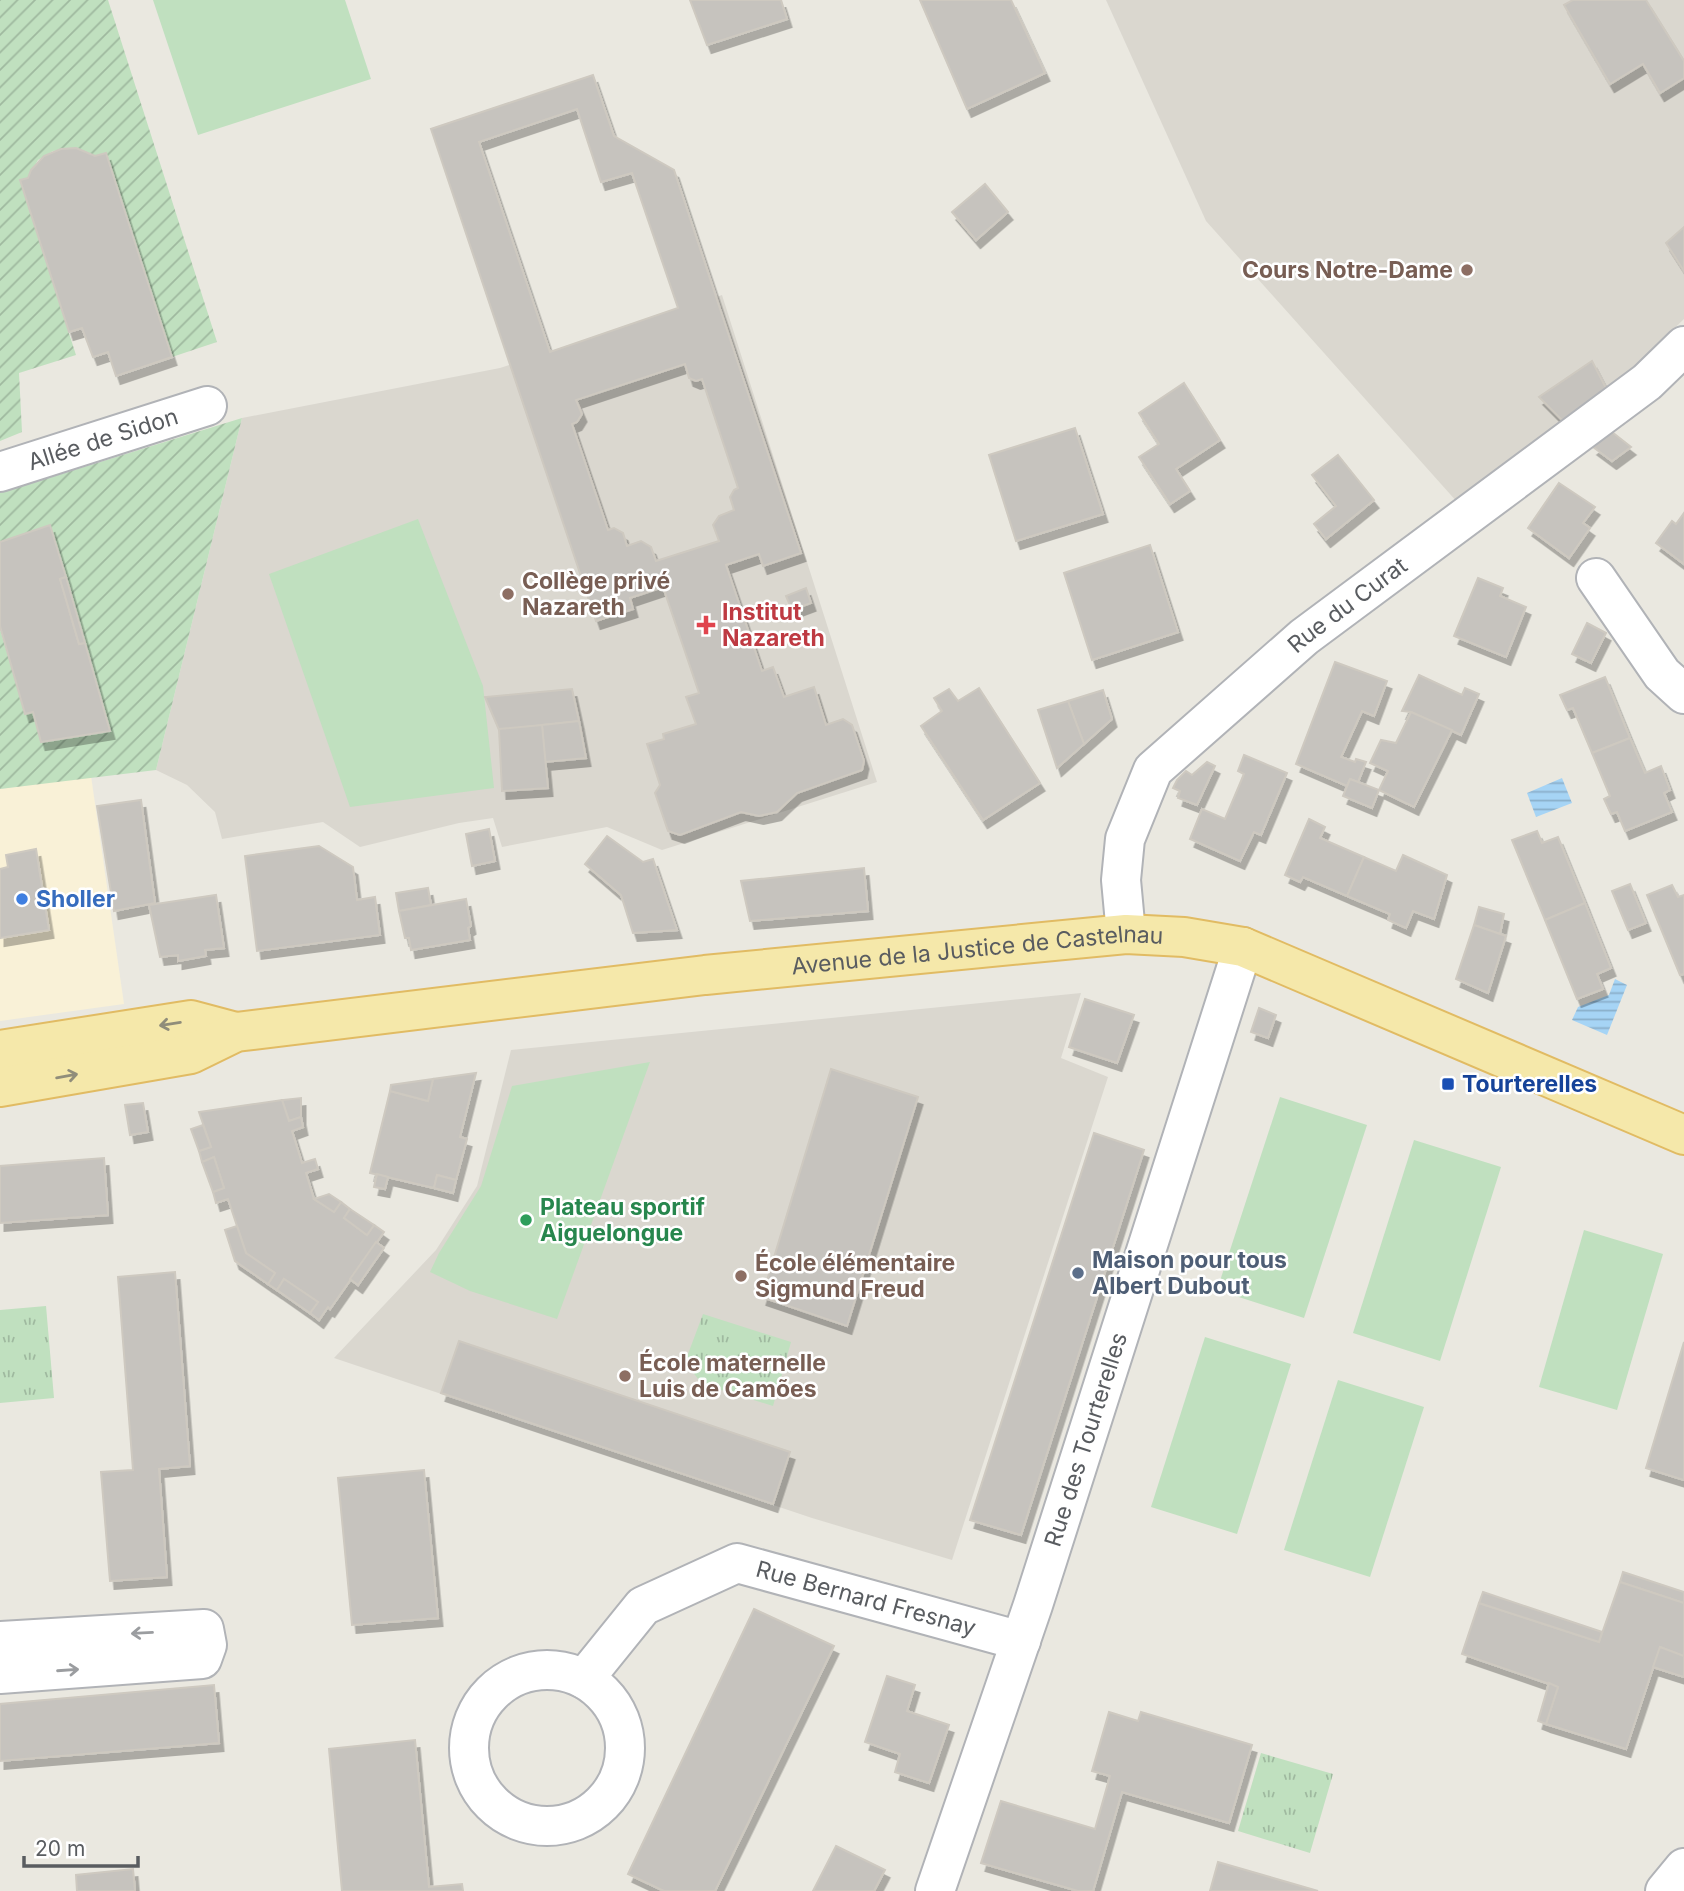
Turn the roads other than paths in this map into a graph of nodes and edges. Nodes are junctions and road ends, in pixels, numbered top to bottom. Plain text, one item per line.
1 (1684, 346) edge
2 (207, 406) dead end
3 (0, 472) edge
4 (1596, 578) dead end
5 (1684, 694) edge
6 (1126, 934) junction
7 (1243, 947) junction
8 (236, 1032) junction
9 (0, 1050) edge
10 (0, 1087) edge
11 (1684, 1135) edge
12 (0, 1641) edge
13 (1021, 1641) junction
14 (0, 1674) edge
15 (584, 1679) junction
16 (1684, 1868) edge
17 (935, 1891) edge
18 (1665, 1891) edge

1 - 6 street, Rue du Curat
2 - 3 street, Allée de Sidon
4 - 5 street
6 - 7 main road, Avenue de la Justice de Castelnau
6 - 8 main road, Avenue de la Justice de Castelnau
7 - 11 main road, Avenue de la Justice de Castelnau
7 - 13 street, Rue des Tourterelles
8 -> 9 main road, Avenue de la Justice de Castelnau
10 -> 8 main road, Avenue de la Justice de Castelnau
14 -> 12 street
13 - 15 street, Rue Bernard Fresnay
13 - 17 street, Rue des Tourterelles
15 - 15 street
16 - 18 street

